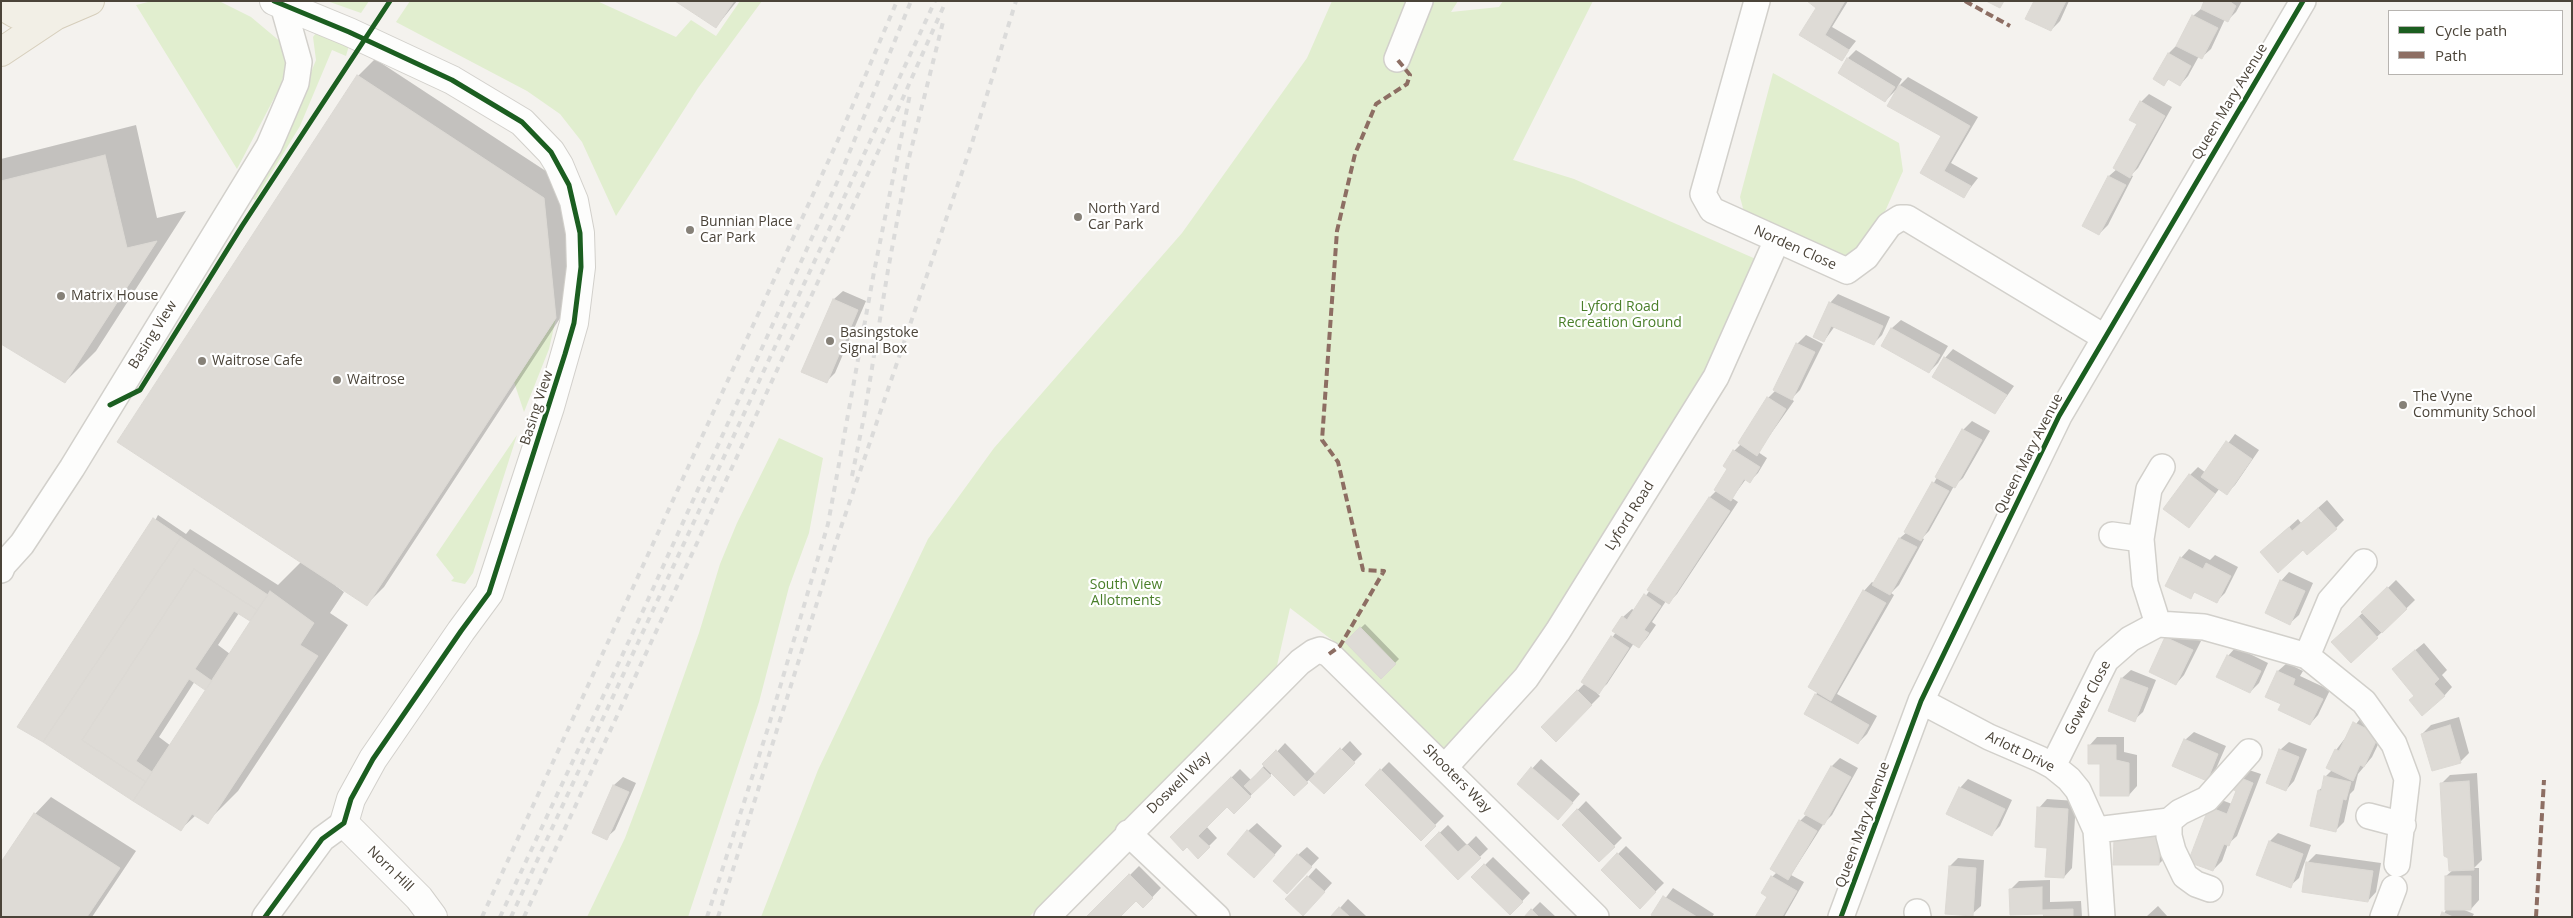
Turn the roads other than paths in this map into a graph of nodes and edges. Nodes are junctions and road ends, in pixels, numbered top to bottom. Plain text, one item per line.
1 (90, 1) edge
2 (1420, 1) edge
3 (1757, 1) edge
4 (2303, 1) edge
5 (279, 3) edge
6 (1, 5) edge
7 (55, 16) junction
8 (1, 52) edge
9 (1397, 59) dead end
10 (1777, 240) junction
11 (2104, 337) junction
12 (2162, 467) dead end
13 (2112, 536) dead end
14 (2141, 539) junction
15 (2364, 562) dead end
16 (2, 567) edge
17 (2158, 624) junction
18 (1314, 652) joint
19 (2307, 656) junction
20 (1921, 701) junction
21 (2248, 752) dead end
22 (2054, 766) junction
23 (1445, 767) junction
24 (2369, 816) dead end
25 (2169, 821) junction
26 (344, 823) junction
27 (2403, 825) junction
28 (2096, 830) junction
29 (1128, 833) junction
30 (2210, 889) dead end
31 (429, 910) edge
32 (265, 917) edge
33 (1047, 917) edge
34 (1216, 917) edge
35 (1596, 917) edge
36 (1841, 917) edge
37 (2102, 917) edge
38 (2383, 917) edge

1 - 7 main road
2 - 9 street
3 - 10 street, Norden Close
4 - 11 street, Queen Mary Avenue
5 - 16 street, Basing View
5 - 26 street, Basing View
6 - 7 main road
7 - 8 main road
10 - 11 street, Norden Close
10 - 23 street, Lyford Road
11 - 20 street, Queen Mary Avenue
12 - 14 street
13 - 14 street
14 - 17 street
15 - 19 street
17 - 19 street
17 - 22 street, Gower Close
18 - 23 street, Shooters Way
18 - 29 street, Doswell Way
19 - 27 street
20 - 22 street, Arlott Drive
20 - 36 street, Queen Mary Avenue
21 - 25 street
22 - 28 street, Arlott Drive
23 - 35 street, Shooters Way
24 - 27 street
25 - 28 street
25 - 30 street
26 - 31 street, Norn Hill
26 - 32 street
27 - 38 street
28 - 37 street, Arlott Drive
29 - 33 street, Doswell Way
29 - 34 street

